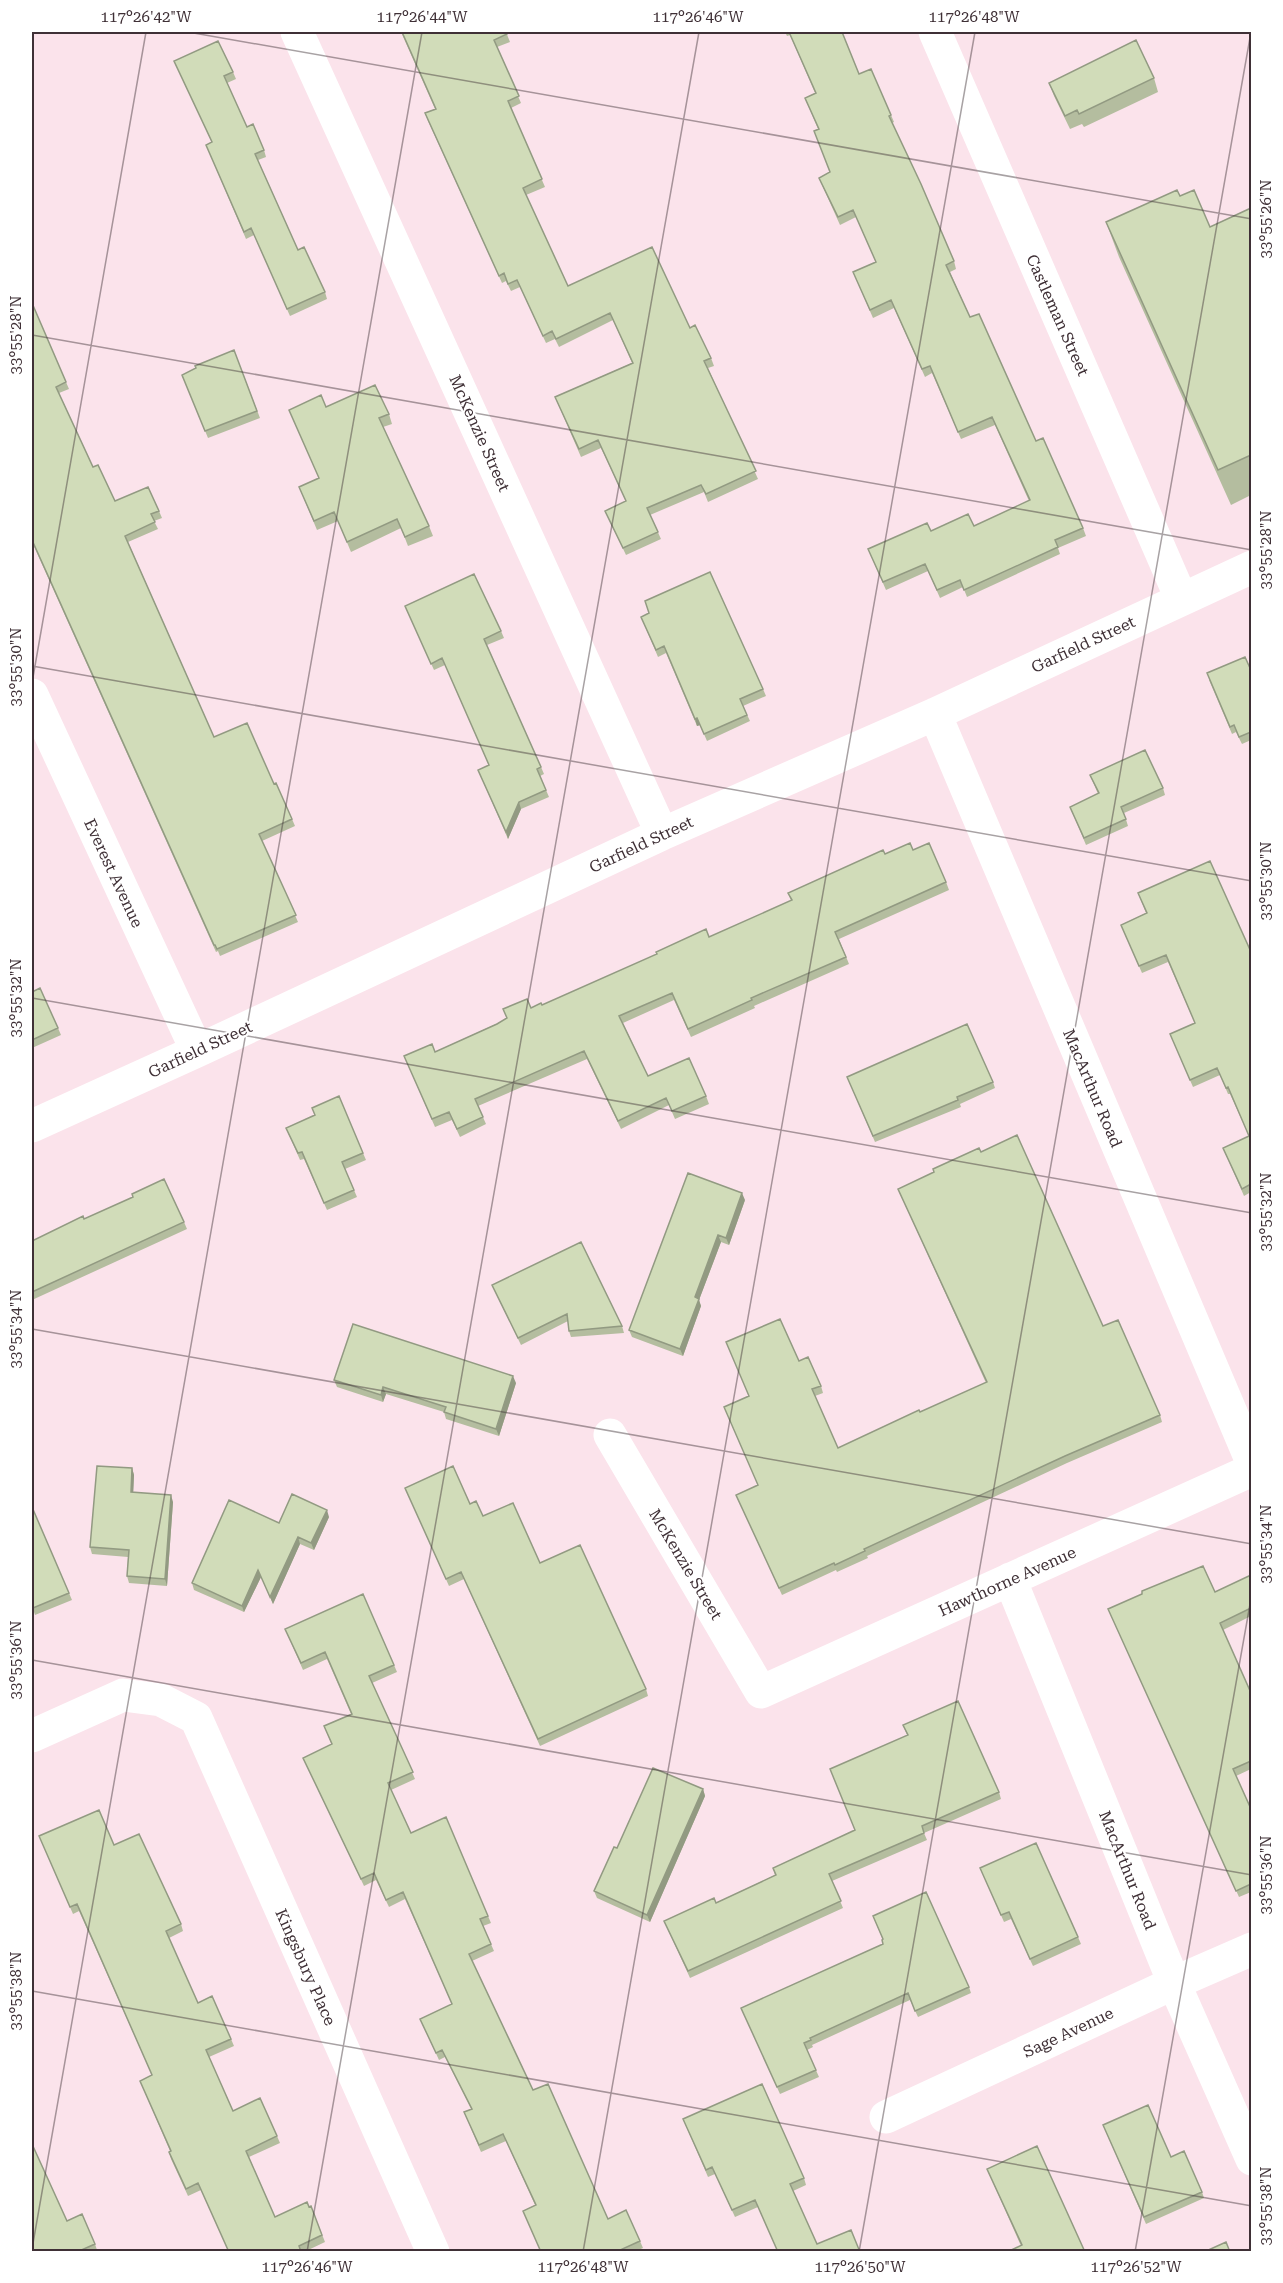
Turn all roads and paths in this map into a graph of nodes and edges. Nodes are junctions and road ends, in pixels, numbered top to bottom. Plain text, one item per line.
1 (297, 32) edge
2 (935, 32) edge
3 (1251, 567) edge
4 (1181, 598) junction
5 (32, 695) edge
6 (935, 714) junction
7 (662, 834) junction
8 (197, 1051) junction
9 (32, 1126) edge
10 (610, 1435) dead end
11 (1251, 1462) edge
12 (1251, 1470) edge
13 (1011, 1579) junction
14 (761, 1692) joint
15 (32, 1736) edge
16 (1251, 1949) edge
17 (1174, 1983) junction
18 (886, 2117) dead end
19 (1251, 2159) edge
20 (433, 2252) edge

1 - 7 street, McKenzie Street
2 - 4 street, Castleman Street
3 - 4 street, Garfield Street
4 - 6 street, Garfield Street
5 - 8 street, Everest Avenue
6 - 7 street, Garfield Street
6 - 11 street, MacArthur Road
7 - 8 street, Garfield Street
8 - 9 street, Garfield Street
10 - 14 street, McKenzie Street
12 - 13 street, Hawthorne Avenue
13 - 14 street, Hawthorne Avenue
13 - 17 street, MacArthur Road
15 - 20 street, Kingsbury Place
16 - 17 street, Sage Avenue
17 - 18 street, Sage Avenue
17 - 19 street, MacArthur Road

